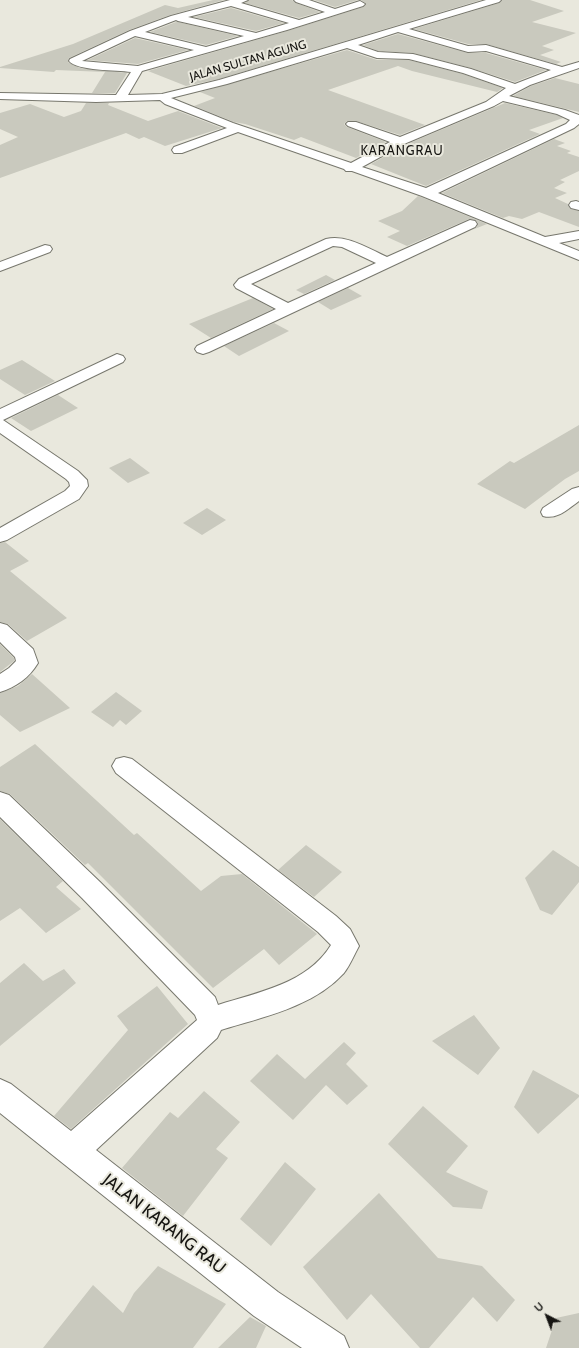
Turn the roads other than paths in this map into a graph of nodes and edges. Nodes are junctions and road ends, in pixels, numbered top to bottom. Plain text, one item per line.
1 (243, 0) edge
2 (299, 0) edge
3 (496, 0) edge
4 (230, 3) junction
5 (360, 4) dead end
6 (336, 12) junction
7 (174, 18) junction
8 (300, 23) junction
9 (397, 29) junction
10 (134, 33) junction
11 (258, 36) junction
12 (349, 45) junction
13 (205, 49) junction
14 (579, 66) edge
15 (561, 70) junction
16 (137, 71) junction
17 (150, 79) dead end
18 (164, 84) dead end
19 (516, 88) junction
20 (185, 93) junction
21 (0, 96) edge
22 (162, 97) junction
23 (501, 97) junction
24 (120, 98) junction
25 (573, 107) dead end
26 (561, 112) junction
27 (352, 124) dead end
28 (238, 128) junction
29 (400, 141) junction
30 (178, 150) dead end
31 (350, 168) junction
32 (427, 194) junction
33 (478, 221) junction
34 (579, 235) edge
35 (544, 241) junction
36 (45, 249) dead end
37 (579, 256) edge
38 (386, 262) junction
39 (0, 267) edge
40 (288, 309) junction
41 (202, 349) dead end
42 (117, 359) dead end
43 (0, 416) edge
44 (0, 425) edge
45 (579, 493) edge
46 (550, 512) dead end
47 (0, 536) edge
48 (0, 630) edge
49 (0, 684) edge
50 (124, 766) dead end
51 (0, 802) edge
52 (211, 1020) junction
53 (0, 1094) edge
54 (72, 1152) junction
55 (332, 1348) edge

1 - 4 street
2 - 6 street
3 - 9 street, JALAN SULTAN AGUNG
4 - 7 street
4 - 8 street
5 - 6 street
6 - 8 street
7 - 10 street
7 - 11 street
8 - 11 street
9 - 12 street, JALAN SULTAN AGUNG
9 - 15 street
10 - 13 street
10 - 16 street
11 - 13 street
12 - 19 street
12 - 20 street, JALAN SULTAN AGUNG
13 - 16 street
14 - 15 street
15 - 19 street
16 - 17 street
16 - 24 street
18 - 20 street
19 - 23 street
20 - 22 street, JALAN SULTAN AGUNG
21 - 24 street, JALAN SULTAN AGUNG
22 - 24 street, JALAN SULTAN AGUNG
22 - 28 street
23 - 26 street
23 - 29 street
25 - 26 street
26 - 32 street
27 - 29 street
28 - 30 street
28 - 31 street
29 - 31 street
31 - 32 street
32 - 33 street
33 - 35 street
33 - 38 street
34 - 35 street
35 - 37 street
36 - 39 street
38 - 40 street
38 - 40 street
40 - 41 street
42 - 43 street
44 - 47 street
45 - 46 street
48 - 49 street
50 - 52 street
51 - 52 street
52 - 54 street
53 - 54 street, JALAN KARANG RAU
54 - 55 street, JALAN KARANG RAU

